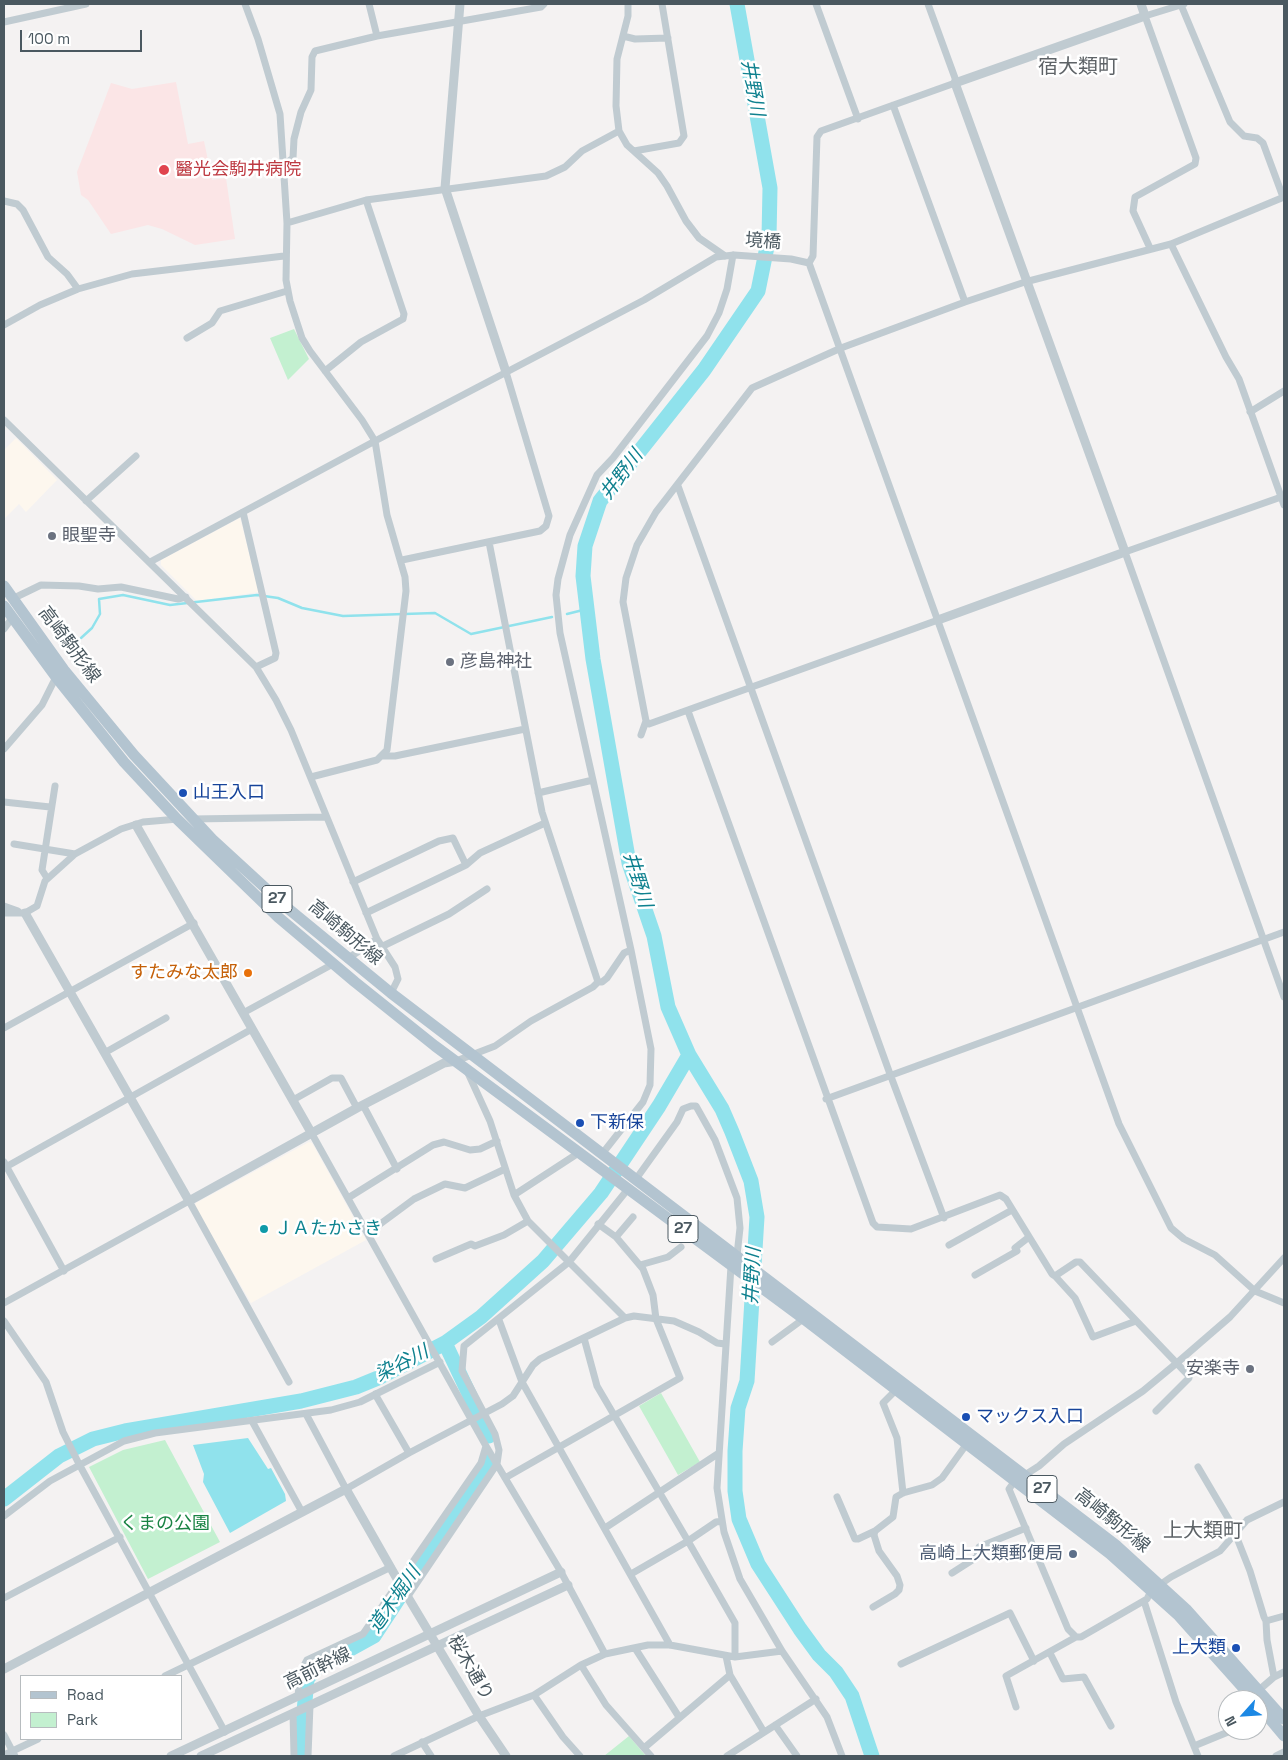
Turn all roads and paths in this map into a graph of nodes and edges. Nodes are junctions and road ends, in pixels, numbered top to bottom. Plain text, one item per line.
1 (86, 4) edge
2 (245, 4) edge
3 (368, 4) edge
4 (460, 4) edge
5 (544, 4) edge
6 (628, 4) edge
7 (662, 4) edge
8 (816, 4) edge
9 (928, 4) edge
10 (1141, 4) edge
11 (1183, 4) edge
12 (1145, 16) junction
13 (4, 22) edge
14 (458, 23) junction
15 (377, 36) junction
16 (623, 36) junction
17 (668, 38) junction
18 (954, 83) junction
19 (893, 105) junction
20 (858, 119) junction
21 (619, 131) junction
22 (634, 151) junction
23 (285, 164) junction
24 (445, 188) junction
25 (1284, 197) edge
26 (366, 200) junction
27 (4, 201) edge
28 (287, 223) junction
29 (1171, 244) junction
30 (1150, 248) junction
31 (731, 255) junction
32 (284, 256) junction
33 (809, 263) junction
34 (1025, 282) junction
35 (78, 289) junction
36 (287, 291) junction
37 (965, 302) junction
38 (4, 325) edge
39 (187, 338) dead end
40 (841, 348) junction
41 (325, 371) junction
42 (506, 372) junction
43 (1284, 391) edge
44 (1250, 412) junction
45 (4, 420) edge
46 (375, 441) junction
47 (136, 456) dead end
48 (678, 486) junction
49 (1283, 496) edge
50 (86, 502) junction
51 (1284, 505) edge
52 (243, 512) junction
53 (489, 542) junction
54 (1125, 552) junction
55 (402, 560) junction
56 (150, 562) junction
57 (4, 586) edge
58 (186, 597) junction
59 (8, 602) edge
60 (12, 618) junction
61 (938, 620) junction
62 (4, 629) edge
63 (256, 667) junction
64 (56, 677) junction
65 (751, 688) junction
66 (688, 711) junction
67 (646, 721) junction
68 (525, 729) junction
69 (642, 735) dead end
70 (4, 749) edge
71 (383, 756) junction
72 (311, 778) junction
73 (593, 780) junction
74 (55, 786) dead end
75 (538, 793) junction
76 (4, 802) edge
77 (50, 807) junction
78 (326, 818) junction
79 (177, 819) junction
80 (196, 819) junction
81 (545, 823) junction
82 (136, 825) junction
83 (14, 844) dead end
84 (45, 849) junction
85 (75, 854) junction
86 (466, 865) junction
87 (47, 878) junction
88 (353, 882) junction
89 (487, 889) dead end
90 (4, 906) edge
91 (4, 913) edge
92 (25, 913) junction
93 (366, 913) junction
94 (194, 923) junction
95 (1284, 932) edge
96 (377, 939) junction
97 (1264, 939) junction
98 (381, 947) junction
99 (631, 950) junction
100 (347, 959) junction
101 (333, 964) junction
102 (598, 982) junction
103 (70, 990) junction
104 (391, 993) junction
105 (1284, 997) edge
106 (1077, 1007) junction
107 (243, 1012) junction
108 (166, 1018) dead end
109 (4, 1028) edge
110 (252, 1029) junction
111 (106, 1052) junction
112 (474, 1055) junction
113 (461, 1064) junction
114 (890, 1074) junction
115 (131, 1097) junction
116 (826, 1099) junction
117 (293, 1100) junction
118 (360, 1107) junction
119 (312, 1134) junction
120 (497, 1141) junction
121 (580, 1152) junction
122 (601, 1158) junction
123 (5, 1165) edge
124 (397, 1169) junction
125 (506, 1169) junction
126 (634, 1177) junction
127 (627, 1188) junction
128 (514, 1195) junction
129 (348, 1198) junction
130 (189, 1201) junction
131 (1012, 1210) junction
132 (633, 1217) dead end
133 (944, 1218) junction
134 (528, 1221) junction
135 (598, 1224) junction
136 (368, 1233) junction
137 (616, 1236) junction
138 (1029, 1238) junction
139 (949, 1245) dead end
140 (682, 1247) dead end
141 (739, 1257) junction
142 (1284, 1258) edge
143 (436, 1259) dead end
144 (567, 1261) junction
145 (640, 1265) junction
146 (735, 1269) junction
147 (64, 1271) junction
148 (975, 1275) dead end
149 (1055, 1276) junction
150 (774, 1290) junction
151 (1255, 1291) junction
152 (1284, 1303) edge
153 (4, 1304) edge
154 (807, 1315) junction
155 (625, 1318) junction
156 (656, 1319) junction
157 (498, 1320) junction
158 (4, 1321) edge
159 (1136, 1321) junction
160 (584, 1338) junction
161 (772, 1342) dead end
162 (725, 1344) junction
163 (439, 1361) junction
164 (1178, 1362) junction
165 (289, 1382) dead end
166 (522, 1382) junction
167 (895, 1391) junction
168 (375, 1394) junction
169 (1156, 1411) dead end
170 (306, 1414) junction
171 (483, 1414) junction
172 (614, 1416) junction
173 (473, 1419) junction
174 (252, 1421) junction
175 (966, 1445) junction
176 (486, 1446) junction
177 (559, 1448) junction
178 (409, 1453) junction
179 (719, 1453) junction
180 (79, 1463) junction
181 (497, 1464) junction
182 (1198, 1467) dead end
183 (1025, 1476) junction
184 (506, 1478) junction
185 (1014, 1482) junction
186 (346, 1489) junction
187 (903, 1492) junction
188 (660, 1493) junction
189 (837, 1497) dead end
190 (1284, 1502) edge
191 (302, 1512) junction
192 (4, 1516) edge
193 (722, 1521) junction
194 (605, 1528) junction
195 (1026, 1528) junction
196 (875, 1531) junction
197 (1235, 1536) junction
198 (120, 1537) junction
199 (688, 1541) junction
200 (391, 1567) junction
201 (561, 1572) junction
202 (952, 1573) dead end
203 (631, 1574) junction
204 (399, 1583) junction
205 (568, 1584) junction
206 (1156, 1588) junction
207 (151, 1592) junction
208 (407, 1596) junction
209 (4, 1598) edge
210 (1144, 1601) junction
211 (873, 1607) dead end
212 (1284, 1616) edge
213 (1266, 1620) junction
214 (431, 1634) junction
215 (1076, 1638) junction
216 (438, 1645) junction
217 (670, 1645) junction
218 (635, 1648) junction
219 (782, 1651) junction
220 (1050, 1653) junction
221 (605, 1654) junction
222 (726, 1656) junction
223 (735, 1656) junction
224 (1034, 1661) junction
225 (190, 1664) junction
226 (901, 1664) dead end
227 (581, 1665) junction
228 (4, 1669) edge
229 (1284, 1672) edge
230 (167, 1675) edge
231 (730, 1675) junction
232 (1274, 1677) junction
233 (1252, 1690) edge
234 (1261, 1690) edge
235 (534, 1695) junction
236 (298, 1697) junction
237 (816, 1699) junction
238 (310, 1705) junction
239 (1268, 1705) edge
240 (1016, 1707) dead end
241 (293, 1713) junction
242 (479, 1716) junction
243 (679, 1717) junction
244 (1284, 1719) edge
245 (1268, 1722) edge
246 (775, 1725) junction
247 (1112, 1726) dead end
248 (226, 1732) junction
249 (764, 1732) junction
250 (4, 1735) edge
251 (1218, 1736) edge
252 (1284, 1736) edge
253 (36, 1740) edge
254 (422, 1742) junction
255 (1194, 1746) junction
256 (644, 1748) junction
257 (1284, 1752) edge
258 (14, 1754) edge
259 (4, 1755) edge
260 (171, 1756) edge
261 (201, 1756) edge
262 (294, 1756) edge
263 (308, 1756) edge
264 (394, 1756) edge
265 (430, 1756) edge
266 (506, 1756) edge
267 (580, 1756) edge
268 (651, 1756) edge
269 (729, 1756) edge
270 (797, 1756) edge
271 (842, 1756) edge
272 (1198, 1756) edge
273 (1276, 1756) edge

1 - 13 street
2 - 23 street
3 - 15 street
4 - 14 street
5 - 14 street
6 - 16 street
7 - 17 street
8 - 20 street
9 - 18 street
10 - 12 street
11 - 12 street
11 - 25 street
12 - 18 street
12 - 30 street
14 - 15 street
14 - 24 street
15 - 23 street
16 - 17 street
16 - 21 street
17 - 22 street
18 - 19 street
18 - 34 street
19 - 20 street
19 - 37 street
20 - 33 street
21 - 22 street
21 - 24 street
22 - 31 street
23 - 28 street
24 - 26 street
24 - 42 street
25 - 29 street
26 - 28 street
26 - 41 street
27 - 35 street
28 - 32 street
29 - 30 street
29 - 44 street
30 - 34 street
31 - 33 street, 境橋
31 - 42 street
31 - 73 street
32 - 35 street
32 - 36 street
33 - 40 street
34 - 37 street
34 - 54 street
35 - 38 street
36 - 39 street
36 - 41 street
37 - 40 street
40 - 48 street
40 - 61 street
41 - 46 street
42 - 46 street
42 - 53 street
43 - 44 street
44 - 49 street
45 - 50 street
46 - 52 street
46 - 55 street
47 - 50 street
48 - 65 street
48 - 67 street
49 - 51 street
49 - 54 street
50 - 56 street
52 - 56 street
52 - 63 street
53 - 55 street
53 - 68 street
54 - 61 street
54 - 97 street
55 - 71 street
56 - 58 street
57 - 59 main road, 高崎駒形線 / 27
58 - 59 street
58 - 63 street
59 - 60 main road, 高崎駒形線 / 27
59 - 80 main road, 高崎駒形線 / 27
60 - 62 street
60 - 64 main road, 高崎駒形線 / 27
61 - 65 street
61 - 106 street
63 - 72 street
64 - 70 street
64 - 79 main road, 高崎駒形線 / 27
65 - 66 street
65 - 114 street
66 - 67 street
66 - 116 street
67 - 69 street
68 - 71 street
68 - 75 street
71 - 72 street
72 - 78 street
73 - 75 street
73 - 99 street
74 - 77 street
75 - 81 street
76 - 77 street
77 - 84 street
78 - 80 street
78 - 88 street
79 - 80 street
79 - 82 street
79 - 101 main road, 高崎駒形線 / 27
80 - 100 main road, 高崎駒形線 / 27
81 - 86 street
81 - 102 street
82 - 85 street
82 - 94 street
83 - 84 street
84 - 85 street
84 - 87 street
85 - 87 street
86 - 88 street
86 - 93 street
87 - 92 street
88 - 93 street
89 - 98 street
90 - 92 street
91 - 92 street
92 - 103 street
93 - 96 street
94 - 103 street
94 - 107 street
95 - 97 street
96 - 98 street
96 - 100 street
97 - 105 street
97 - 106 street
98 - 104 street
99 - 102 street
99 - 122 street
100 - 104 main road, 高崎駒形線 / 27
101 - 107 street
101 - 113 main road, 高崎駒形線 / 27
102 - 112 street
103 - 109 street
103 - 111 street
104 - 112 main road, 高崎駒形線 / 27
106 - 114 street
106 - 151 street
107 - 110 street
108 - 111 street
110 - 115 street
110 - 117 street
111 - 115 street
112 - 113 street
112 - 122 main road, 高崎駒形線 / 27
113 - 118 street
113 - 120 street
113 - 121 main road, 高崎駒形線 / 27
114 - 116 street
114 - 133 street
115 - 123 street
115 - 130 street
116 - 133 street
117 - 118 street
117 - 119 street
118 - 119 street
118 - 124 street
119 - 129 street
119 - 130 street
120 - 124 street
120 - 125 street
121 - 122 main road, 高崎駒形線 / 27
121 - 128 street
122 - 126 main road, 27
122 - 127 main road, 27
123 - 147 street
124 - 129 street
125 - 128 street
125 - 136 street
126 - 141 main road, 27
126 - 141 street
127 - 135 street
127 - 146 main road, 27
128 - 134 street
129 - 136 street
130 - 147 street
130 - 165 street
131 - 133 street
131 - 138 street
131 - 139 street
132 - 137 street
134 - 143 street
134 - 144 street
135 - 137 street
135 - 144 street
136 - 163 street
137 - 145 street
138 - 148 street
138 - 149 street
140 - 145 street
141 - 150 main road, 27
142 - 151 street
144 - 155 street
144 - 157 street
145 - 156 street
146 - 150 main road, 27
146 - 162 street
147 - 153 street
149 - 159 street
149 - 159 street
150 - 154 main road, 高崎駒形線 / 27
151 - 152 street
151 - 164 street
154 - 161 street
154 - 167 main road, 高崎駒形線 / 27
154 - 183 main road, 高崎駒形線 / 27
155 - 156 street
155 - 160 street
156 - 162 street
156 - 172 street
157 - 166 street
157 - 171 street
158 - 180 street
159 - 164 street
160 - 166 street
160 - 172 street
162 - 179 street
163 - 168 street
163 - 173 street
164 - 169 street
164 - 183 street
166 - 171 street
166 - 177 street
167 - 175 main road, 高崎駒形線 / 27
167 - 187 street
168 - 170 street
168 - 178 street
170 - 174 street
170 - 186 street
171 - 173 street
171 - 181 street
172 - 177 street
172 - 188 street
173 - 176 street
173 - 178 street
174 - 180 street
174 - 191 street
175 - 185 main road, 高崎駒形線 / 27
175 - 187 street
176 - 181 street
176 - 204 street
177 - 184 street
177 - 194 street
178 - 186 street
179 - 188 street
179 - 193 street
180 - 192 street
180 - 198 street
181 - 184 street
181 - 208 street
182 - 197 street
183 - 185 street
183 - 206 main road, 高崎駒形線 / 27
184 - 201 street
185 - 195 street
185 - 206 main road, 高崎駒形線 / 27
186 - 191 street
186 - 200 street
187 - 196 street
188 - 194 street
188 - 199 street
189 - 196 street
190 - 197 street
191 - 207 street
193 - 199 street
193 - 219 street
194 - 203 street
195 - 202 street
195 - 215 street
196 - 211 street
197 - 206 street
197 - 213 street
198 - 207 street
198 - 209 street
199 - 203 street
199 - 223 street
200 - 204 street
200 - 225 street
201 - 205 street
201 - 214 street, 高前幹線
203 - 217 street
204 - 208 street, 桜木通り
204 - 236 street
205 - 216 street, 高前幹線
205 - 221 street
206 - 210 street
206 - 233 main road, 高崎駒形線 / 27
207 - 225 street
207 - 228 street
208 - 214 street, 桜木通り
210 - 215 street
210 - 255 street
212 - 213 street
213 - 232 street
214 - 216 street, 桜木通り
214 - 236 street, 高前幹線
215 - 220 street
216 - 238 street, 高前幹線
216 - 242 street, 桜木通り
217 - 218 street
217 - 222 street
218 - 221 street
218 - 243 street
219 - 223 street
219 - 237 street
220 - 224 street
220 - 247 street
221 - 227 street
222 - 223 street
222 - 231 street
224 - 226 street
224 - 240 street
225 - 230 street
225 - 248 street
227 - 235 street
227 - 256 street
229 - 232 street
231 - 243 street
231 - 249 street
232 - 234 street
235 - 242 street
235 - 267 street
236 - 248 street, 高前幹線
237 - 246 street
237 - 271 street
238 - 241 street, 高前幹線
238 - 263 street
239 - 244 main road, 高崎駒形線 / 27
241 - 261 street, 高前幹線
241 - 262 street
242 - 254 street
242 - 266 street, 桜木通り
243 - 256 street
245 - 252 main road
246 - 249 street
246 - 270 street
248 - 260 street, 高前幹線
249 - 269 street
250 - 258 street
251 - 255 street
253 - 258 street
254 - 264 street
254 - 265 street
255 - 272 street
256 - 268 street
257 - 273 street
258 - 259 street

